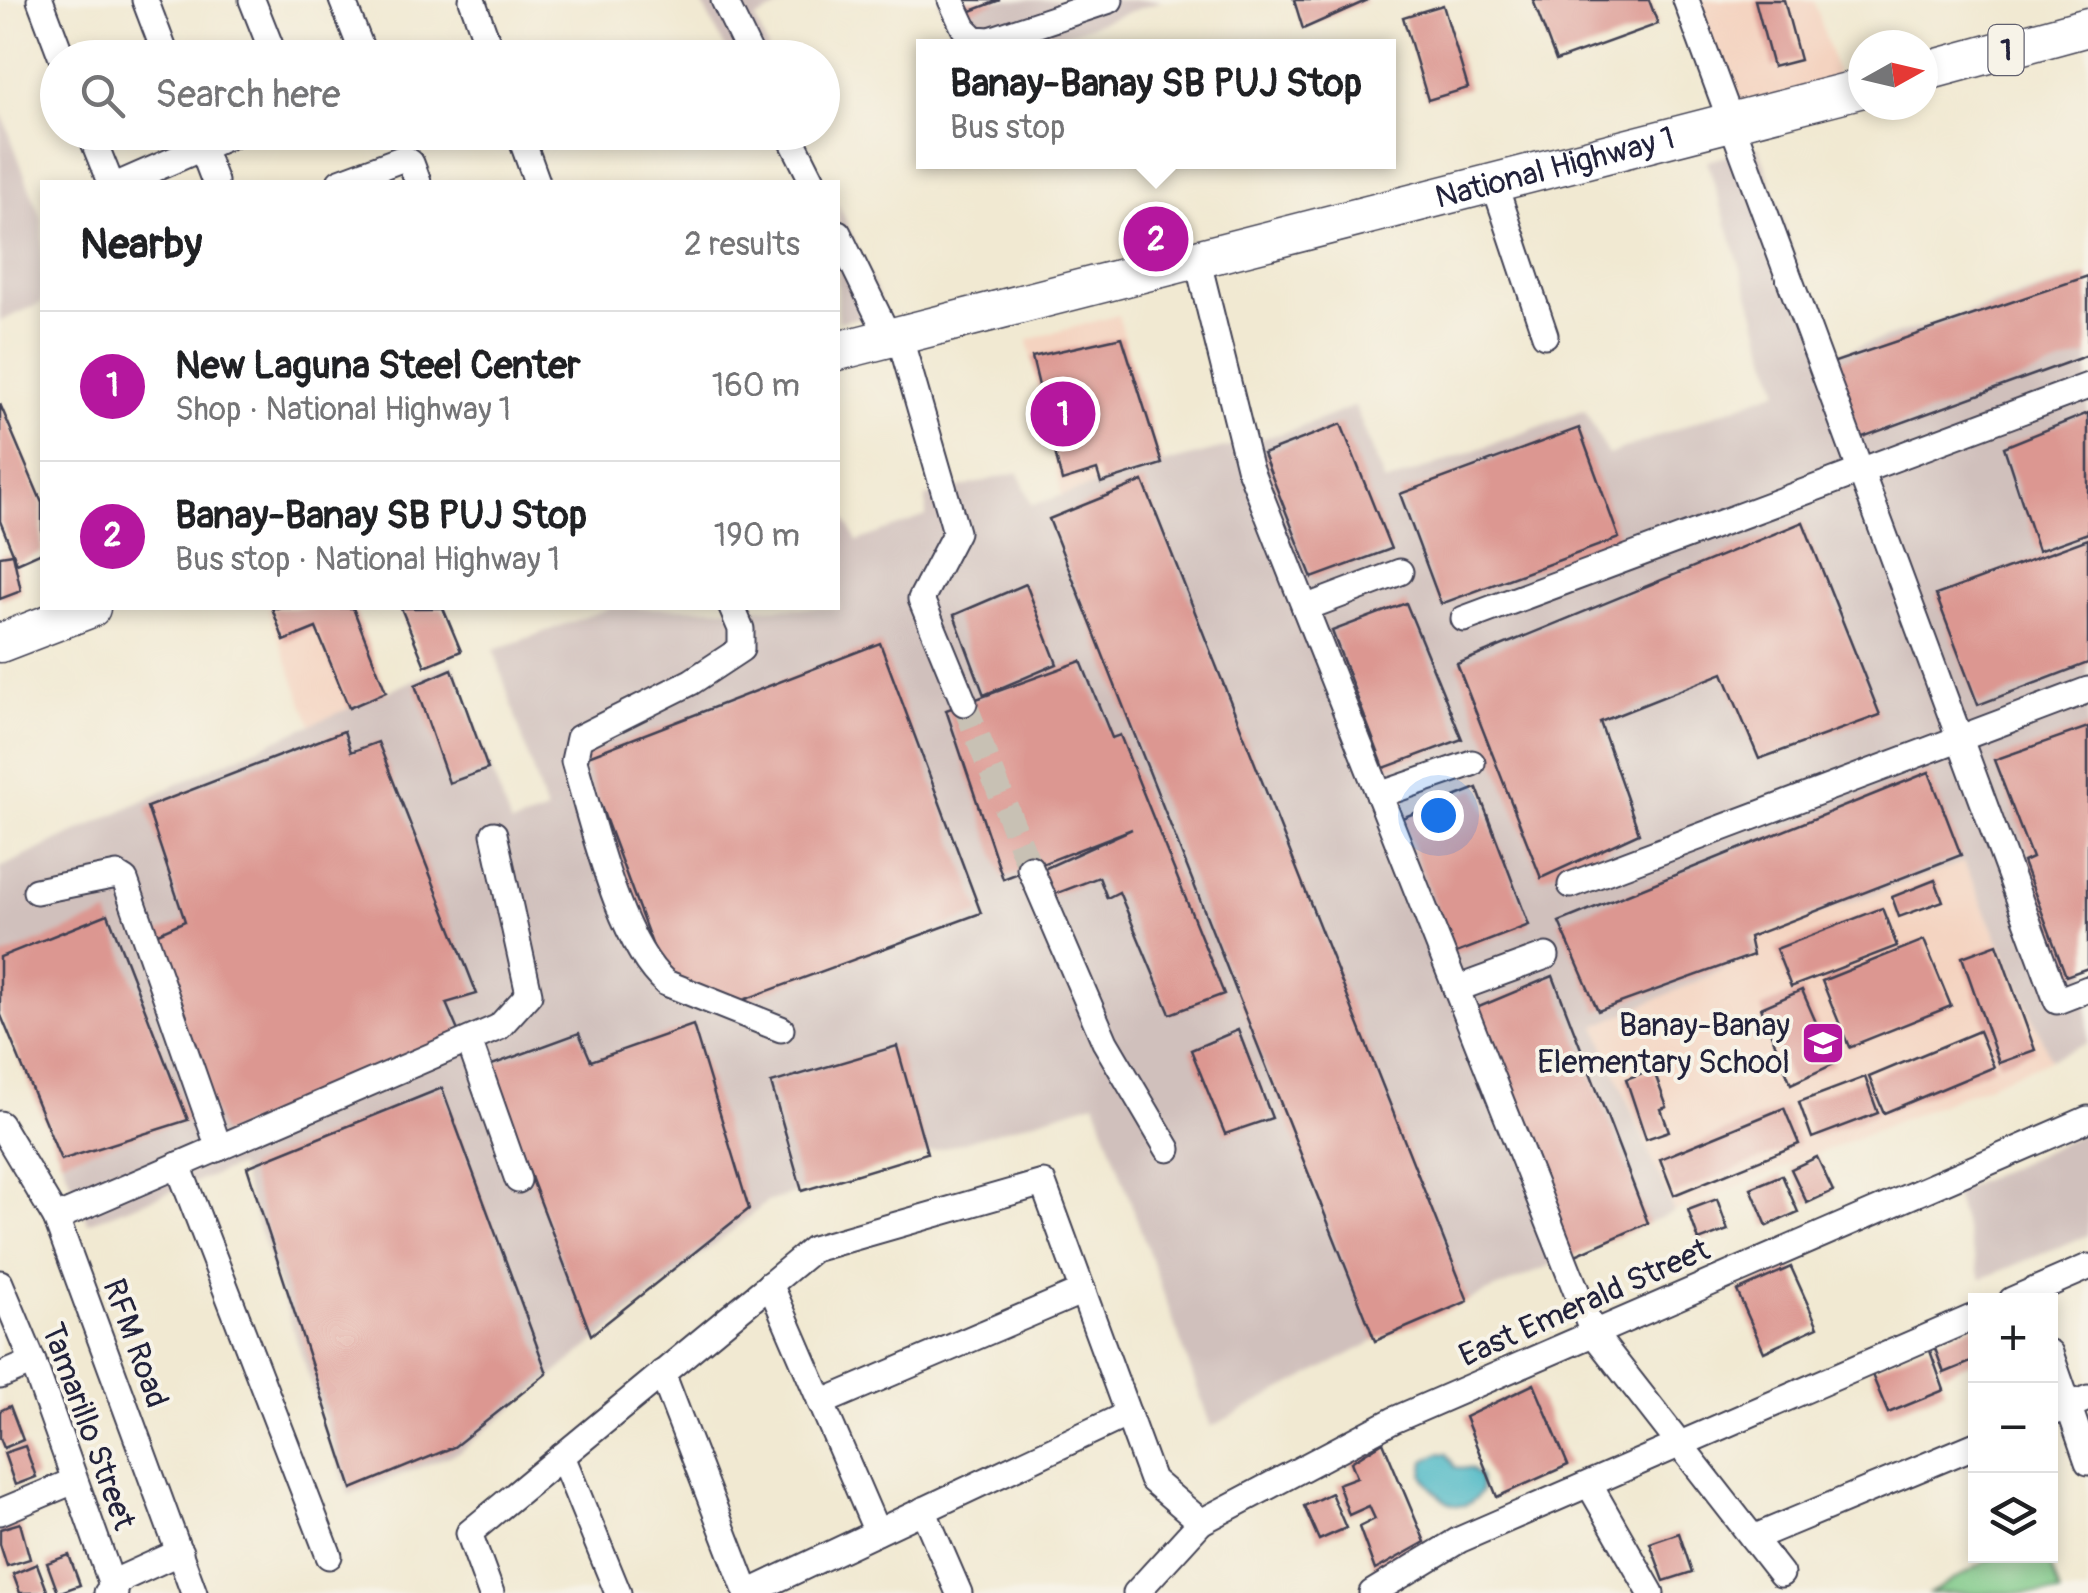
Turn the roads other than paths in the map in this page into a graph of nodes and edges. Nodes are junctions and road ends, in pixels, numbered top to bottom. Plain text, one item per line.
1 (40, 0) edge
2 (145, 0) edge
3 (252, 0) edge
4 (342, 0) edge
5 (472, 0) edge
6 (724, 0) edge
7 (951, 0) edge
8 (1110, 0) edge
9 (1686, 0) edge
10 (2088, 28) edge
11 (976, 39) edge
12 (993, 39) edge
13 (55, 40) edge
14 (160, 40) edge
15 (268, 40) edge
16 (358, 40) edge
17 (486, 40) edge
18 (743, 40) edge
19 (1938, 68) edge
20 (1848, 92) edge
21 (1731, 123) junction
22 (97, 150) edge
23 (181, 150) edge
24 (203, 150) edge
25 (525, 150) edge
26 (797, 150) edge
27 (109, 180) edge
28 (128, 180) edge
29 (214, 180) edge
30 (345, 180) edge
31 (417, 180) edge
32 (535, 180) edge
33 (812, 180) edge
34 (1494, 183) junction
35 (840, 237) edge
36 (1197, 258) junction
37 (1545, 335) dead end
38 (894, 336) junction
39 (840, 350) edge
40 (2088, 386) edge
41 (1860, 472) junction
42 (1400, 572) dead end
43 (1305, 608) junction
44 (86, 610) edge
45 (733, 610) edge
46 (1464, 619) dead end
47 (0, 643) edge
48 (2088, 690) edge
49 (964, 703) tunnel mouth
50 (1959, 739) junction
51 (1472, 763) dead end
52 (1379, 795) junction
53 (494, 834) dead end
54 (1030, 868) tunnel mouth
55 (1571, 885) dead end
56 (36, 890) dead end
57 (1546, 956) dead end
58 (1456, 989) junction
59 (2088, 989) edge
60 (781, 1029) dead end
61 (468, 1040) junction
62 (2088, 1119) edge
63 (0, 1124) edge
64 (218, 1148) junction
65 (1168, 1149) dead end
66 (178, 1165) junction
67 (518, 1180) dead end
68 (56, 1218) junction
69 (2088, 1268) edge
70 (0, 1283) edge
71 (770, 1284) junction
72 (1082, 1291) junction
73 (2035, 1293) edge
74 (1968, 1319) edge
75 (1592, 1333) junction
76 (34, 1362) junction
77 (662, 1374) junction
78 (0, 1376) edge
79 (2058, 1376) edge
80 (820, 1403) junction
81 (2069, 1406) edge
82 (1128, 1414) junction
83 (1680, 1444) junction
84 (1968, 1448) edge
85 (562, 1456) junction
86 (2088, 1462) edge
87 (74, 1482) junction
88 (1588, 1484) junction
89 (923, 1510) junction
90 (0, 1512) edge
91 (1202, 1522) junction
92 (877, 1532) junction
93 (1754, 1538) junction
94 (180, 1552) junction
95 (330, 1556) dead end
96 (1782, 1574) dead end
97 (111, 1591) edge
98 (189, 1592) edge
99 (491, 1593) edge
100 (618, 1593) edge
101 (747, 1593) edge
102 (959, 1593) edge
103 (1136, 1593) edge
104 (1372, 1593) edge
105 (1650, 1593) edge

1 - 13 street
2 - 14 street
3 - 15 street
4 - 16 street
5 - 17 street
6 - 18 street
7 - 11 street
8 - 12 street
9 - 21 street
10 - 19 highway, 1
20 - 21 highway, National Highway 1
21 - 34 highway, National Highway 1
21 - 41 street
22 - 27 street
23 - 28 street
24 - 29 street
25 - 32 street
26 - 33 street
30 - 31 street
34 - 36 highway, National Highway 1
34 - 37 street
35 - 38 street
36 - 38 highway, National Highway 1
36 - 43 street
38 - 39 highway, National Highway 1
38 - 49 street
40 - 41 street
41 - 46 street
41 - 50 street
42 - 43 street
43 - 52 street
44 - 47 highway
45 - 60 street
48 - 50 street
50 - 55 street
50 - 59 street
51 - 52 street
52 - 58 street
53 - 61 street
54 - 65 street
56 - 64 street
57 - 58 street
58 - 75 street
61 - 64 street
61 - 67 street
62 - 75 street, East Emerald Street
63 - 68 street, RFM Road
64 - 66 street
66 - 68 street
66 - 95 street
68 - 94 street, RFM Road
69 - 73 street
70 - 76 street, Tamarillo Street
71 - 72 street
71 - 77 street
71 - 80 street
72 - 80 street
72 - 82 street
74 - 83 street
75 - 83 street
75 - 91 street, East Emerald Street
76 - 78 street
76 - 87 street, Tamarillo Street
77 - 85 street
77 - 101 street
79 - 81 street
80 - 92 street
81 - 86 street
82 - 89 street
82 - 91 street
83 - 88 street
83 - 93 street
84 - 93 street
85 - 99 street
85 - 100 street
87 - 90 street
87 - 97 street, Tamarillo Street
88 - 104 street
88 - 105 street
89 - 92 street
89 - 102 street
91 - 103 street, East Emerald Street
92 - 101 street
93 - 96 street
94 - 97 street
94 - 98 street, RFM Road

